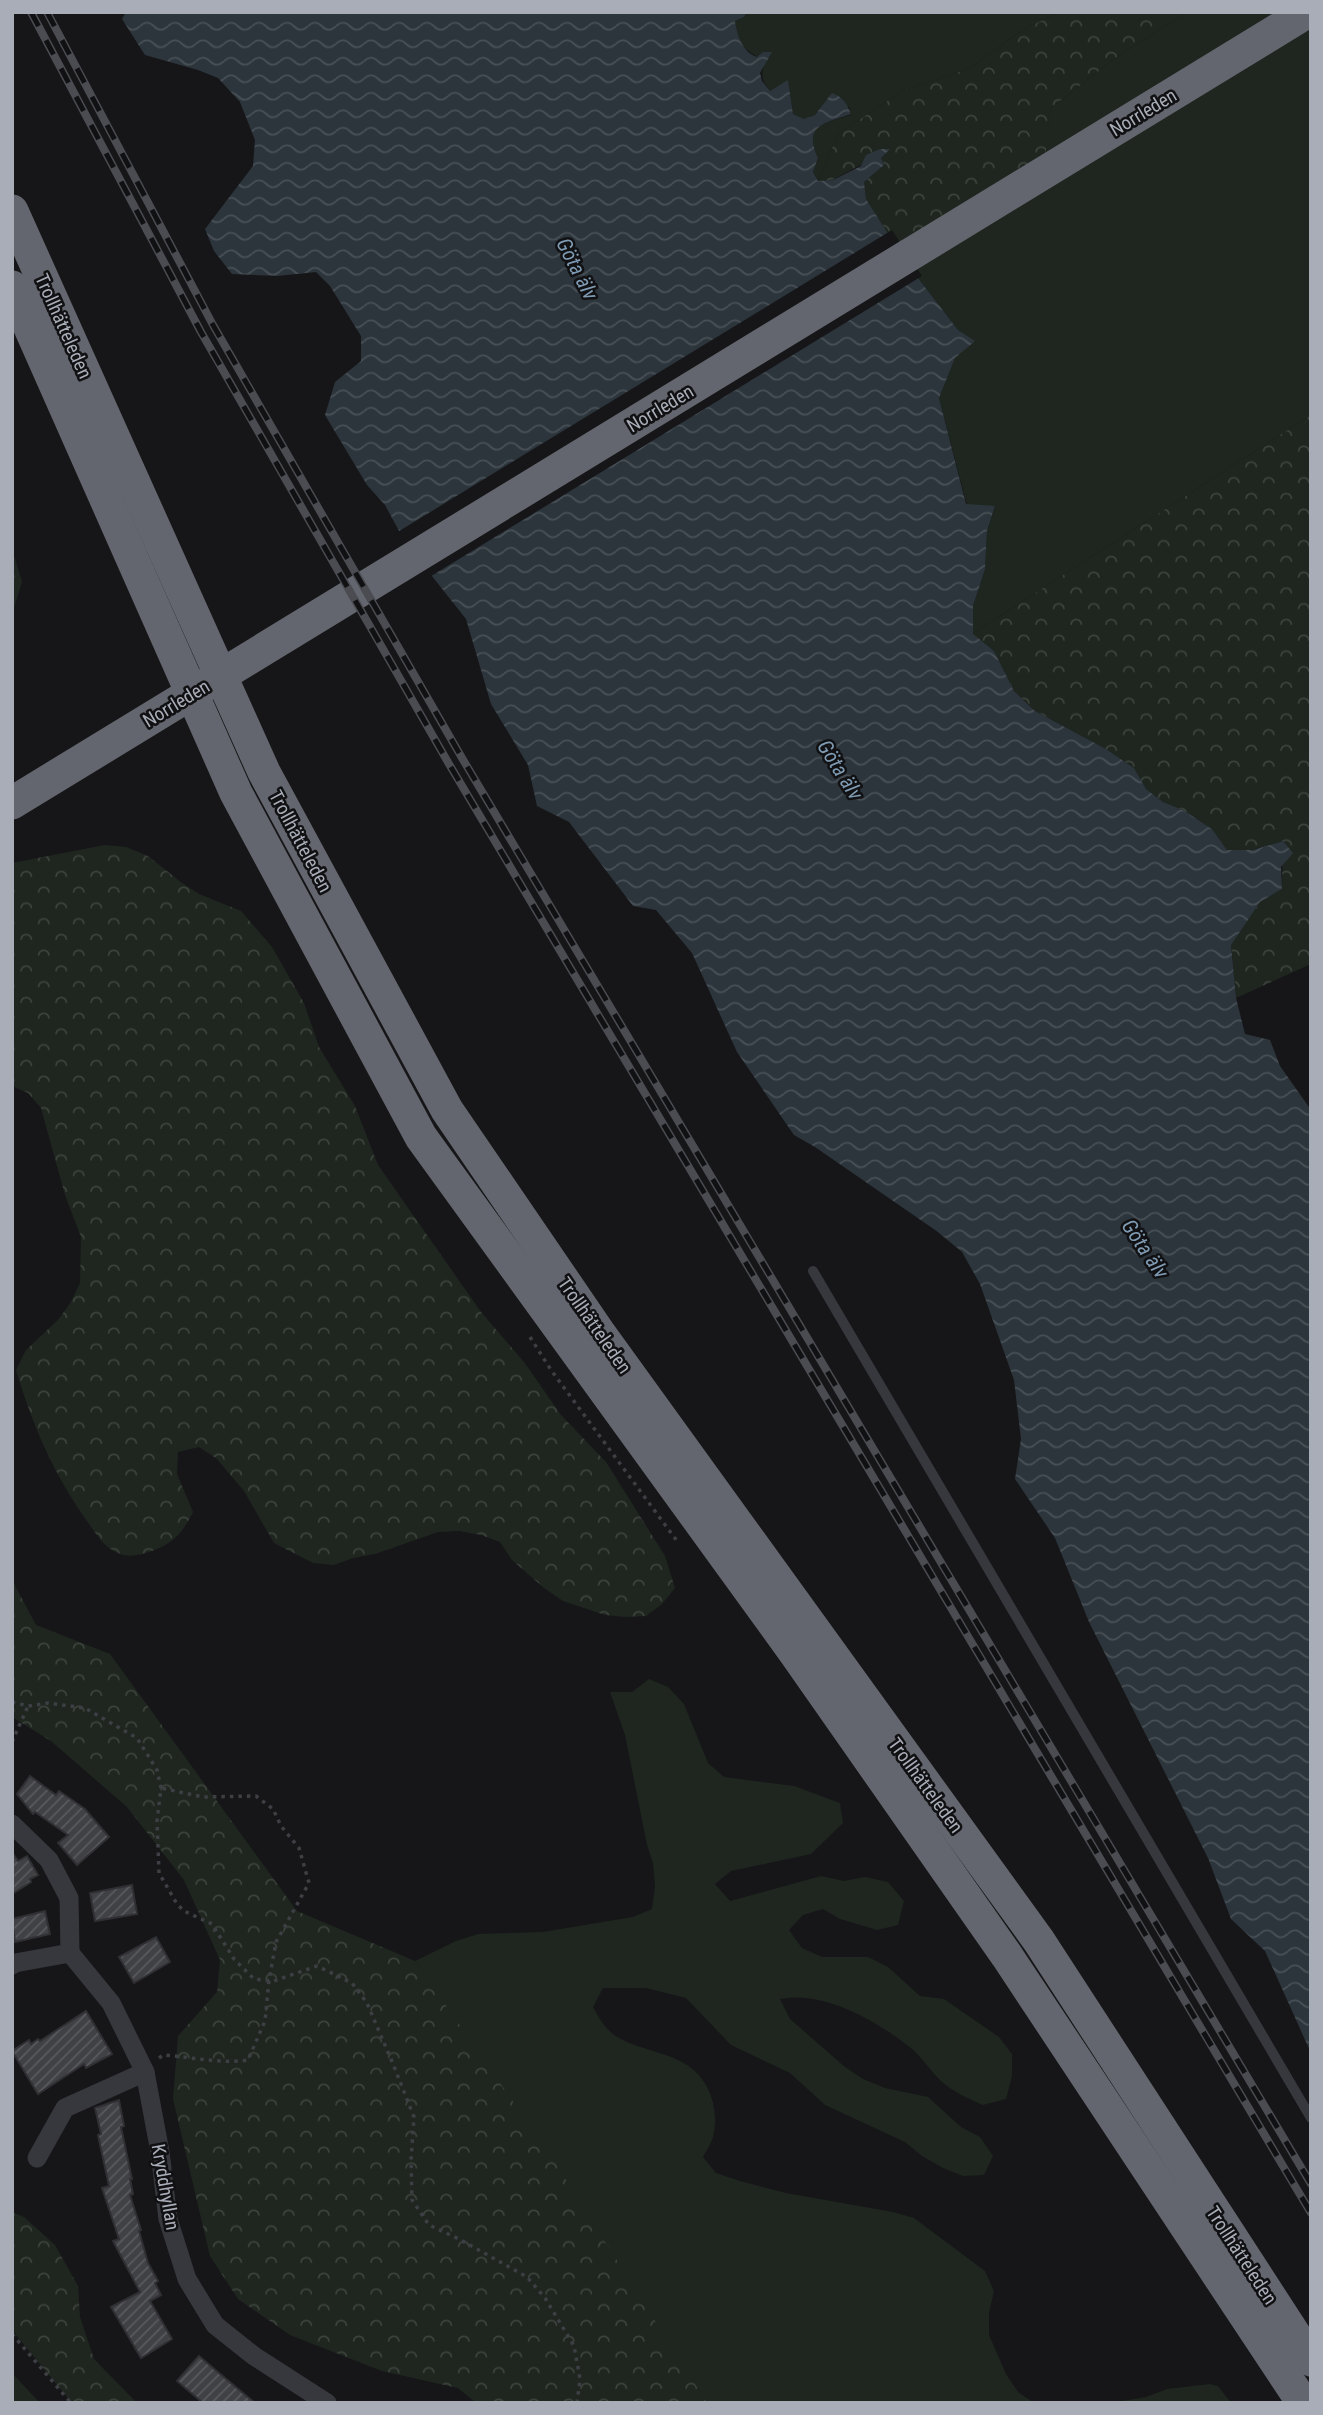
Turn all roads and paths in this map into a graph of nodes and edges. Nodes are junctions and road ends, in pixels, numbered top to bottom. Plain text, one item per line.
1 (1307, 12) edge
2 (12, 211) edge
3 (12, 287) edge
4 (12, 803) edge
5 (813, 1271) dead end
6 (12, 1702) edge
7 (28, 1706) junction
8 (12, 1742) edge
9 (161, 1788) junction
10 (12, 1824) edge
11 (70, 1953) junction
12 (12, 1965) edge
13 (269, 1980) junction
14 (145, 2072) junction
15 (1311, 2118) edge
16 (37, 2158) dead end
17 (12, 2334) edge
18 (1311, 2360) edge
19 (71, 2403) edge
20 (327, 2403) edge
21 (577, 2403) edge
22 (1303, 2403) edge

1 - 4 highway, Norrleden
2 - 18 highway, Trollhätteleden
3 - 22 highway, Trollhätteleden
5 - 15 lane
6 - 7 path
7 - 8 path
7 - 9 path
9 - 13 path
9 - 13 path
10 - 11 street
11 - 12 street
11 - 14 street, Kryddhyllan
13 - 14 path
13 - 21 path
14 - 16 street
14 - 20 street, Kryddhyllan
17 - 19 path

